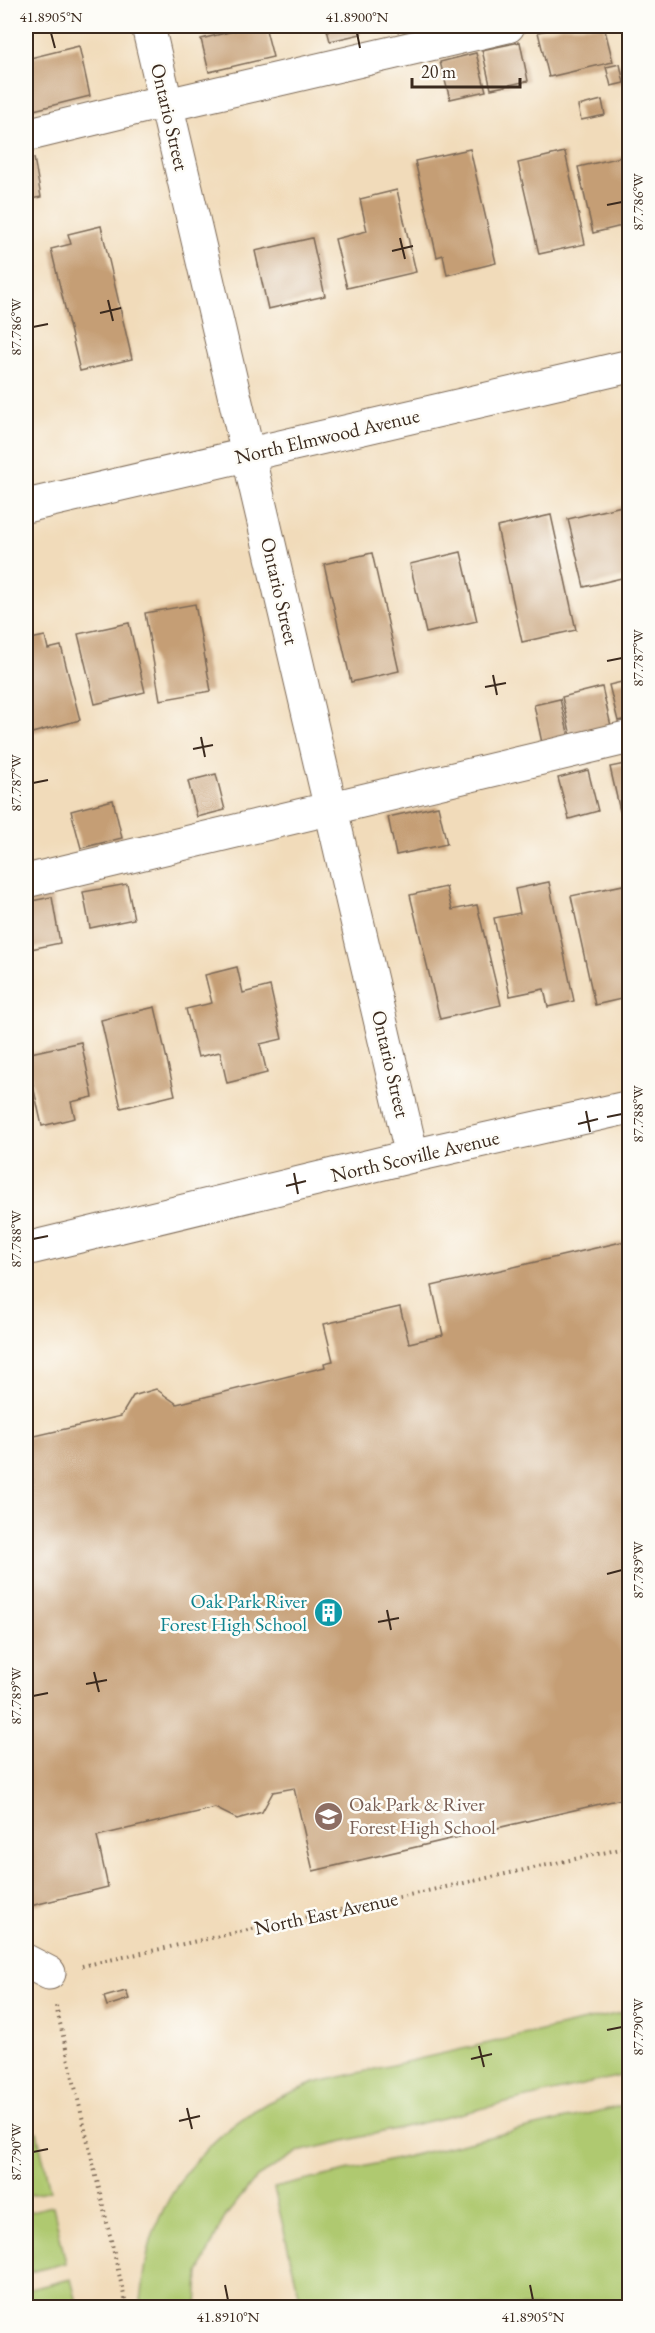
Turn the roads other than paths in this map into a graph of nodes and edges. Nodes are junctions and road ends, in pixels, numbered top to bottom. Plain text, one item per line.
1 (148, 26) edge
2 (508, 26) edge
3 (167, 103) junction
4 (26, 135) edge
5 (630, 366) edge
6 (248, 454) junction
7 (26, 506) edge
8 (630, 737) edge
9 (331, 808) junction
10 (26, 881) edge
11 (630, 1107) edge
12 (412, 1156) junction
13 (26, 1249) edge

1 - 3 street, Ontario Street
2 - 3 street
3 - 4 street
3 - 6 street, Ontario Street
5 - 6 street, North Elmwood Avenue
6 - 7 street, North Elmwood Avenue
6 - 9 street, Ontario Street
8 - 9 street
9 - 10 street
9 - 12 street, Ontario Street
11 - 12 street, North Scoville Avenue
12 - 13 street, North Scoville Avenue

